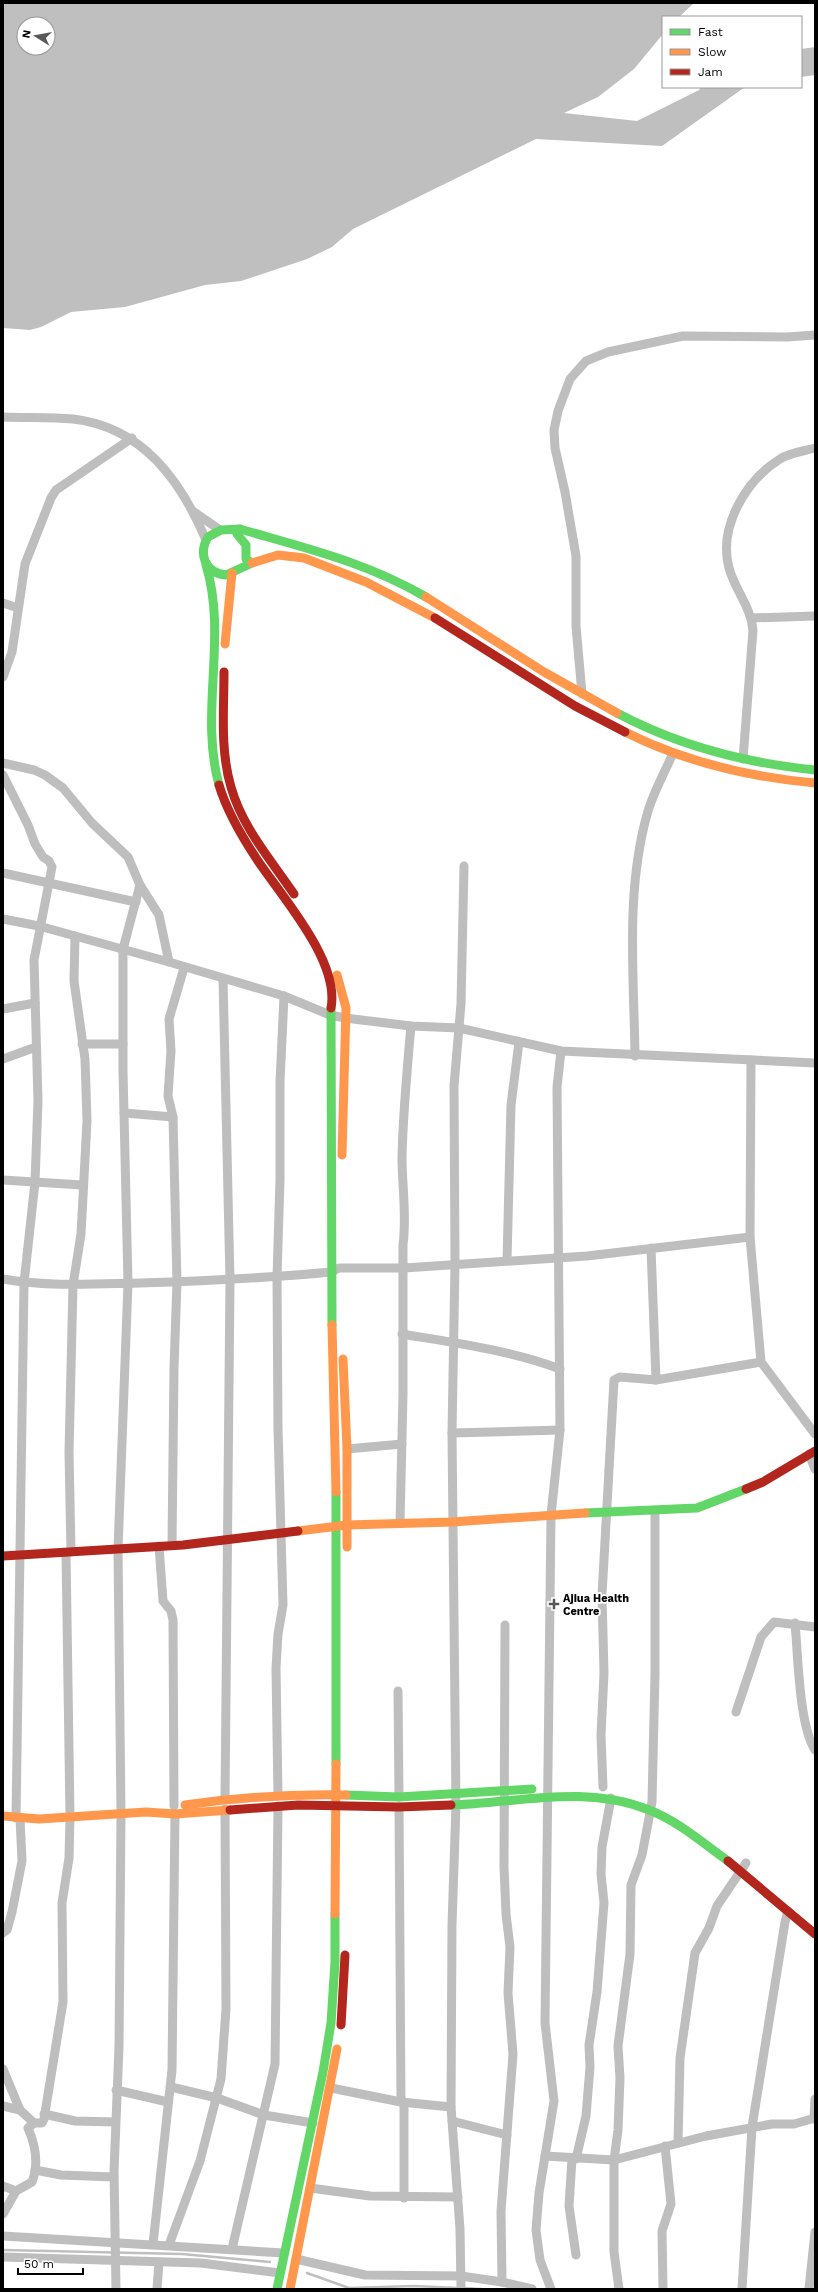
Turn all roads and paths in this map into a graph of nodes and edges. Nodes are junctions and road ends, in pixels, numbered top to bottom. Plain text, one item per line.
1 (815, 335) edge
2 (3, 417) edge
3 (132, 438) junction
4 (815, 448) edge
5 (194, 512) junction
6 (240, 528) junction
7 (220, 530) junction
8 (206, 540) junction
9 (252, 563) junction
10 (206, 566) junction
11 (232, 574) junction
12 (3, 603) edge
13 (18, 608) junction
14 (815, 616) edge
15 (752, 618) junction
16 (7, 651) edge
17 (3, 677) edge
18 (582, 694) junction
19 (674, 753) junction
20 (743, 759) junction
21 (3, 763) edge
22 (815, 770) edge
23 (3, 775) edge
24 (815, 783) edge
25 (464, 866) dead end
26 (3, 873) edge
27 (49, 883) junction
28 (140, 885) junction
29 (136, 902) junction
30 (3, 919) edge
31 (39, 926) junction
32 (75, 936) junction
33 (123, 949) junction
34 (170, 962) junction
35 (184, 968) junction
36 (223, 979) junction
37 (284, 996) junction
38 (35, 1003) junction
39 (3, 1009) edge
40 (330, 1015) junction
41 (344, 1018) junction
42 (411, 1026) junction
43 (459, 1028) junction
44 (519, 1042) junction
45 (82, 1044) junction
46 (123, 1044) junction
47 (36, 1047) junction
48 (561, 1051) junction
49 (635, 1056) junction
50 (3, 1059) edge
51 (751, 1060) junction
52 (815, 1063) edge
53 (124, 1113) junction
54 (173, 1117) junction
55 (3, 1180) edge
56 (35, 1182) junction
57 (82, 1186) junction
58 (750, 1237) junction
59 (651, 1248) junction
60 (560, 1258) junction
61 (507, 1260) junction
62 (455, 1264) junction
63 (404, 1268) junction
64 (335, 1270) junction
65 (277, 1277) junction
66 (3, 1279) edge
67 (230, 1280) junction
68 (24, 1282) junction
69 (177, 1282) junction
70 (128, 1283) junction
71 (73, 1285) junction
72 (402, 1334) junction
73 (454, 1343) junction
74 (761, 1362) junction
75 (560, 1369) junction
76 (656, 1380) junction
77 (560, 1430) junction
78 (452, 1433) junction
79 (815, 1434) edge
80 (402, 1444) junction
81 (348, 1449) junction
82 (812, 1452) edge
83 (815, 1469) edge
84 (655, 1511) junction
85 (605, 1512) junction
86 (551, 1514) junction
87 (452, 1522) junction
88 (400, 1523) junction
89 (347, 1525) junction
90 (337, 1526) junction
91 (281, 1534) junction
92 (226, 1540) junction
93 (158, 1546) junction
94 (172, 1546) junction
95 (118, 1549) junction
96 (68, 1552) junction
97 (3, 1556) edge
98 (20, 1556) junction
99 (347, 1556) dead end
100 (795, 1623) junction
101 (505, 1625) dead end
102 (815, 1627) edge
103 (398, 1691) dead end
104 (736, 1712) dead end
105 (815, 1750) edge
106 (346, 1780) dead end
107 (603, 1787) junction
108 (549, 1792) junction
109 (336, 1795) junction
110 (346, 1795) junction
111 (456, 1795) junction
112 (278, 1796) junction
113 (399, 1797) junction
114 (504, 1797) junction
115 (611, 1798) junction
116 (225, 1799) junction
117 (456, 1805) junction
118 (278, 1806) junction
119 (336, 1806) junction
120 (651, 1806) junction
121 (399, 1807) junction
122 (225, 1809) junction
123 (174, 1810) junction
124 (346, 1810) junction
125 (121, 1814) junction
126 (3, 1816) edge
127 (70, 1817) junction
128 (18, 1818) junction
129 (743, 1867) junction
130 (788, 1911) junction
131 (815, 1924) edge
132 (3, 1933) edge
133 (815, 1934) edge
134 (345, 1945) dead end
135 (3, 2069) edge
136 (171, 2087) junction
137 (331, 2088) junction
138 (116, 2090) junction
139 (217, 2098) junction
140 (815, 2099) edge
141 (168, 2102) junction
142 (402, 2102) junction
143 (3, 2106) edge
144 (451, 2107) junction
145 (20, 2110) junction
146 (44, 2114) junction
147 (264, 2115) junction
148 (814, 2119) edge
149 (452, 2121) junction
150 (115, 2122) junction
151 (34, 2123) junction
152 (312, 2123) junction
153 (752, 2127) junction
154 (507, 2135) junction
155 (678, 2143) junction
156 (665, 2146) junction
157 (545, 2156) junction
158 (574, 2159) junction
159 (614, 2160) junction
160 (35, 2170) junction
161 (114, 2176) junction
162 (3, 2186) edge
163 (310, 2188) junction
164 (16, 2190) junction
165 (458, 2197) junction
166 (404, 2198) junction
167 (3, 2214) edge
168 (815, 2232) edge
169 (3, 2236) edge
170 (153, 2244) junction
171 (169, 2245) junction
172 (232, 2249) junction
173 (116, 2253) junction
174 (284, 2253) junction
175 (576, 2255) dead end
176 (3, 2257) edge
177 (296, 2259) junction
178 (159, 2262) junction
179 (280, 2273) junction
180 (813, 2276) edge
181 (502, 2282) junction
182 (461, 2283) edge
183 (116, 2289) edge
184 (157, 2289) edge
185 (277, 2289) edge
186 (290, 2289) edge
187 (532, 2289) edge
188 (551, 2289) edge
189 (619, 2289) edge
190 (664, 2289) edge
191 (742, 2289) edge
192 (809, 2289) edge

1 - 18 street
2 - 3 street
3 - 5 street
3 - 13 street
4 - 15 street
5 - 7 street
5 - 8 street
6 - 7 main road
6 - 9 main road
6 - 18 main road
7 - 8 main road
8 - 10 main road
9 - 11 main road
9 - 19 main road
10 - 11 main road
10 - 40 main road
11 - 41 main road
12 - 13 street
13 - 16 street
14 - 15 street
15 - 20 street
16 - 17 street
18 - 20 main road
19 - 24 main road
19 - 49 street
20 - 22 main road
21 - 28 street
23 - 27 street
25 - 43 street
26 - 27 street
27 - 29 street
27 - 31 street
28 - 29 street
28 - 34 street
29 - 33 street
30 - 31 street
31 - 32 street
31 - 38 street
32 - 33 street
32 - 45 street
33 - 34 street
33 - 46 street
34 - 35 street
35 - 36 street
35 - 54 street
36 - 37 street
36 - 67 street
37 - 40 street
37 - 65 street
38 - 39 street
38 - 47 street
40 - 41 street
40 - 64 main road
41 - 42 street
41 - 64 main road
42 - 43 street
42 - 63 street
43 - 44 street
43 - 62 street
44 - 48 street
44 - 61 street
45 - 46 street
45 - 57 street
46 - 53 street
47 - 50 street
47 - 56 street
48 - 49 street
48 - 60 street
49 - 51 street
51 - 52 street
51 - 58 street
53 - 54 street
53 - 70 street
54 - 69 street
55 - 56 street
56 - 57 street
56 - 68 street
57 - 71 street
58 - 59 street
58 - 74 street
59 - 60 street
59 - 76 street
60 - 61 street
60 - 75 street
61 - 62 street
62 - 63 street
62 - 73 street
63 - 64 street
63 - 72 street
64 - 65 street
64 - 81 main road
64 - 90 main road
65 - 67 street
65 - 91 street
66 - 68 street
67 - 69 street
67 - 92 street
68 - 71 street
68 - 98 street
69 - 70 street
69 - 94 street
70 - 71 street
70 - 95 street
71 - 96 street
72 - 73 street
72 - 80 street
73 - 75 street
73 - 78 street
74 - 76 street
74 - 79 street
75 - 77 street
76 - 85 street
77 - 78 street
77 - 86 street
78 - 87 street
80 - 81 street
80 - 88 street
81 - 89 main road
82 - 83 street
82 - 84 main road
84 - 85 main road
84 - 120 street
85 - 86 main road
85 - 107 street
86 - 87 main road
86 - 108 street
87 - 88 main road
87 - 111 street
88 - 89 main road
89 - 90 main road
89 - 99 main road
90 - 91 main road
90 - 109 main road
91 - 92 main road
91 - 112 street
92 - 94 main road
92 - 116 street
93 - 94 main road
93 - 95 main road
93 - 123 street
95 - 96 main road
95 - 125 street
96 - 98 main road
96 - 127 street
97 - 98 main road
98 - 128 street
100 - 102 street
100 - 104 street
100 - 105 street
101 - 114 street
103 - 113 street
106 - 110 main road
107 - 108 main road
107 - 120 main road
108 - 114 main road
108 - 115 main road
108 - 157 street
109 - 110 main road
109 - 112 main road
109 - 119 main road
110 - 113 main road
110 - 124 main road
111 - 113 main road
111 - 114 main road
111 - 117 street
112 - 116 main road
114 - 117 main road
114 - 154 street
115 - 120 main road
115 - 158 street
116 - 123 main road
117 - 121 main road
117 - 144 street
118 - 119 main road
118 - 122 main road
118 - 147 street
119 - 124 main road
119 - 152 main road
120 - 129 main road
120 - 159 street
121 - 124 main road
121 - 142 street
122 - 123 main road
122 - 139 street
123 - 125 main road
123 - 136 street
125 - 127 main road
125 - 138 street
126 - 128 main road
127 - 128 main road
127 - 146 street
128 - 132 street
129 - 130 main road
129 - 131 main road
129 - 155 street
130 - 133 main road
130 - 153 street
134 - 137 main road
135 - 145 street
136 - 139 street
136 - 141 street
137 - 142 street
137 - 163 main road
138 - 141 street
138 - 150 street
139 - 147 street
139 - 171 street
140 - 148 street
141 - 170 street
142 - 144 street
142 - 166 street
143 - 145 street
144 - 149 street
145 - 151 street
146 - 150 street
146 - 151 street
147 - 152 street
147 - 172 street
148 - 153 street
149 - 154 street
149 - 165 street
150 - 161 street
151 - 160 street
152 - 174 main road
153 - 155 street
153 - 191 street
154 - 181 street
155 - 156 street
156 - 159 street
156 - 190 street
157 - 158 street
157 - 188 street
158 - 159 street
158 - 175 street
159 - 189 street
160 - 161 street
160 - 164 street
161 - 173 street
162 - 164 street
163 - 166 street
163 - 177 main road
164 - 167 street
165 - 166 street
165 - 182 street
168 - 180 street
169 - 173 street
170 - 171 street
170 - 173 street
171 - 172 street
172 - 174 street
173 - 176 street
173 - 178 street
173 - 183 street
174 - 179 main road
177 - 182 street
177 - 186 main road
178 - 179 street
178 - 184 street
179 - 185 main road
180 - 192 street
181 - 182 street
181 - 187 street

